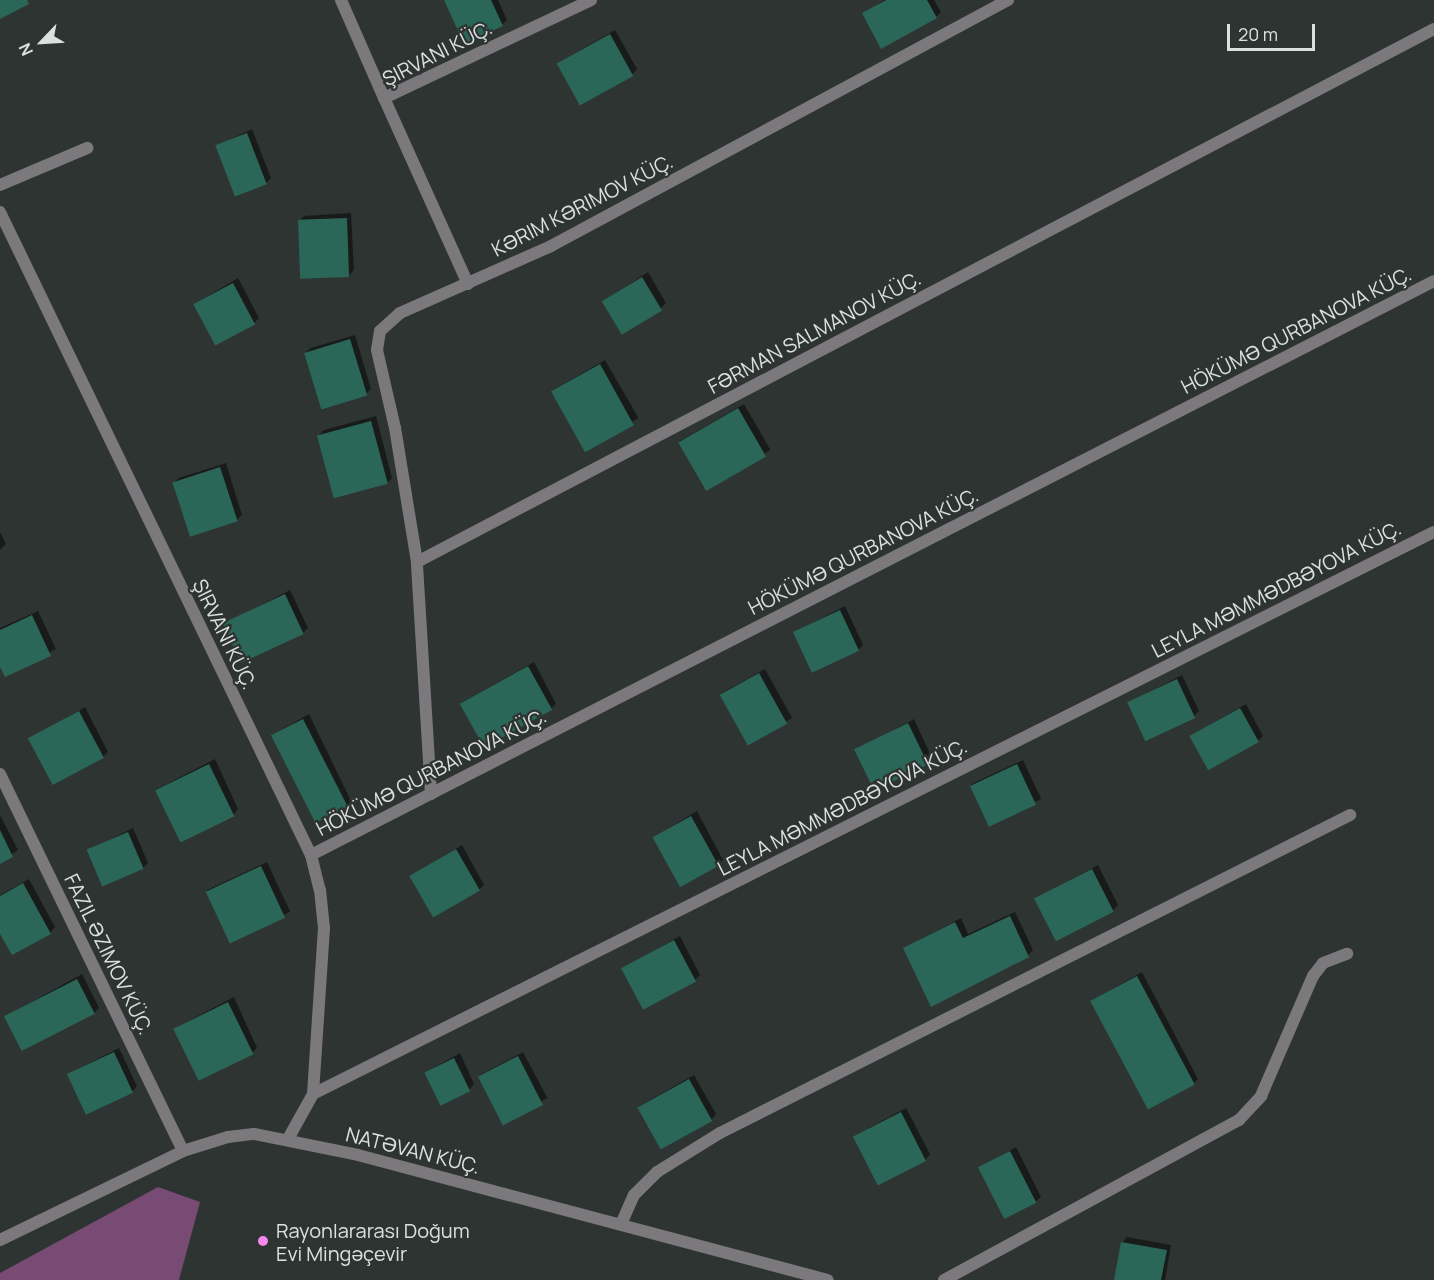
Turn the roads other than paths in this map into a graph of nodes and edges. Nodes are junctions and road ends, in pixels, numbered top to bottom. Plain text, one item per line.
1 (341, 0) edge
2 (591, 0) edge
3 (1008, 0) edge
4 (1434, 30) edge
5 (384, 98) junction
6 (87, 148) dead end
7 (0, 185) edge
8 (0, 212) edge
9 (1434, 281) edge
10 (468, 284) junction
11 (1434, 532) edge
12 (417, 562) junction
13 (0, 774) edge
14 (431, 794) junction
15 (1350, 815) dead end
16 (311, 855) junction
17 (1347, 954) dead end
18 (314, 1094) junction
19 (288, 1139) junction
20 (183, 1151) junction
21 (621, 1224) junction
22 (0, 1240) edge
23 (828, 1280) edge
24 (944, 1280) edge

1 - 5 street
2 - 5 street, ŞIRVANI KÜÇ.
3 - 10 street, KƏRIM KƏRIMOV KÜÇ.
4 - 12 street, FƏRMAN SALMANOV KÜÇ.
5 - 10 street, ŞIRVANI KÜÇ.
6 - 7 street
8 - 16 street, ŞIRVANI KÜÇ.
9 - 14 street, HÖKÜMƏ QURBANOVA KÜÇ.
10 - 12 street, KƏRIM KƏRIMOV KÜÇ.
11 - 18 street, LEYLA MƏMMƏDBƏYOVA KÜÇ.
12 - 14 street
13 - 20 street, FAZIL ƏZIMOV KÜÇ.
14 - 16 street, HÖKÜMƏ QURBANOVA KÜÇ.
15 - 21 street
16 - 18 street, ŞIRVANI KÜÇ.
17 - 24 street
18 - 19 street
19 - 20 street, NATƏVAN KÜÇ.
19 - 21 street, NATƏVAN KÜÇ.
20 - 22 street, NATƏVAN KÜÇ.
21 - 23 street, NATƏVAN KÜÇ.

